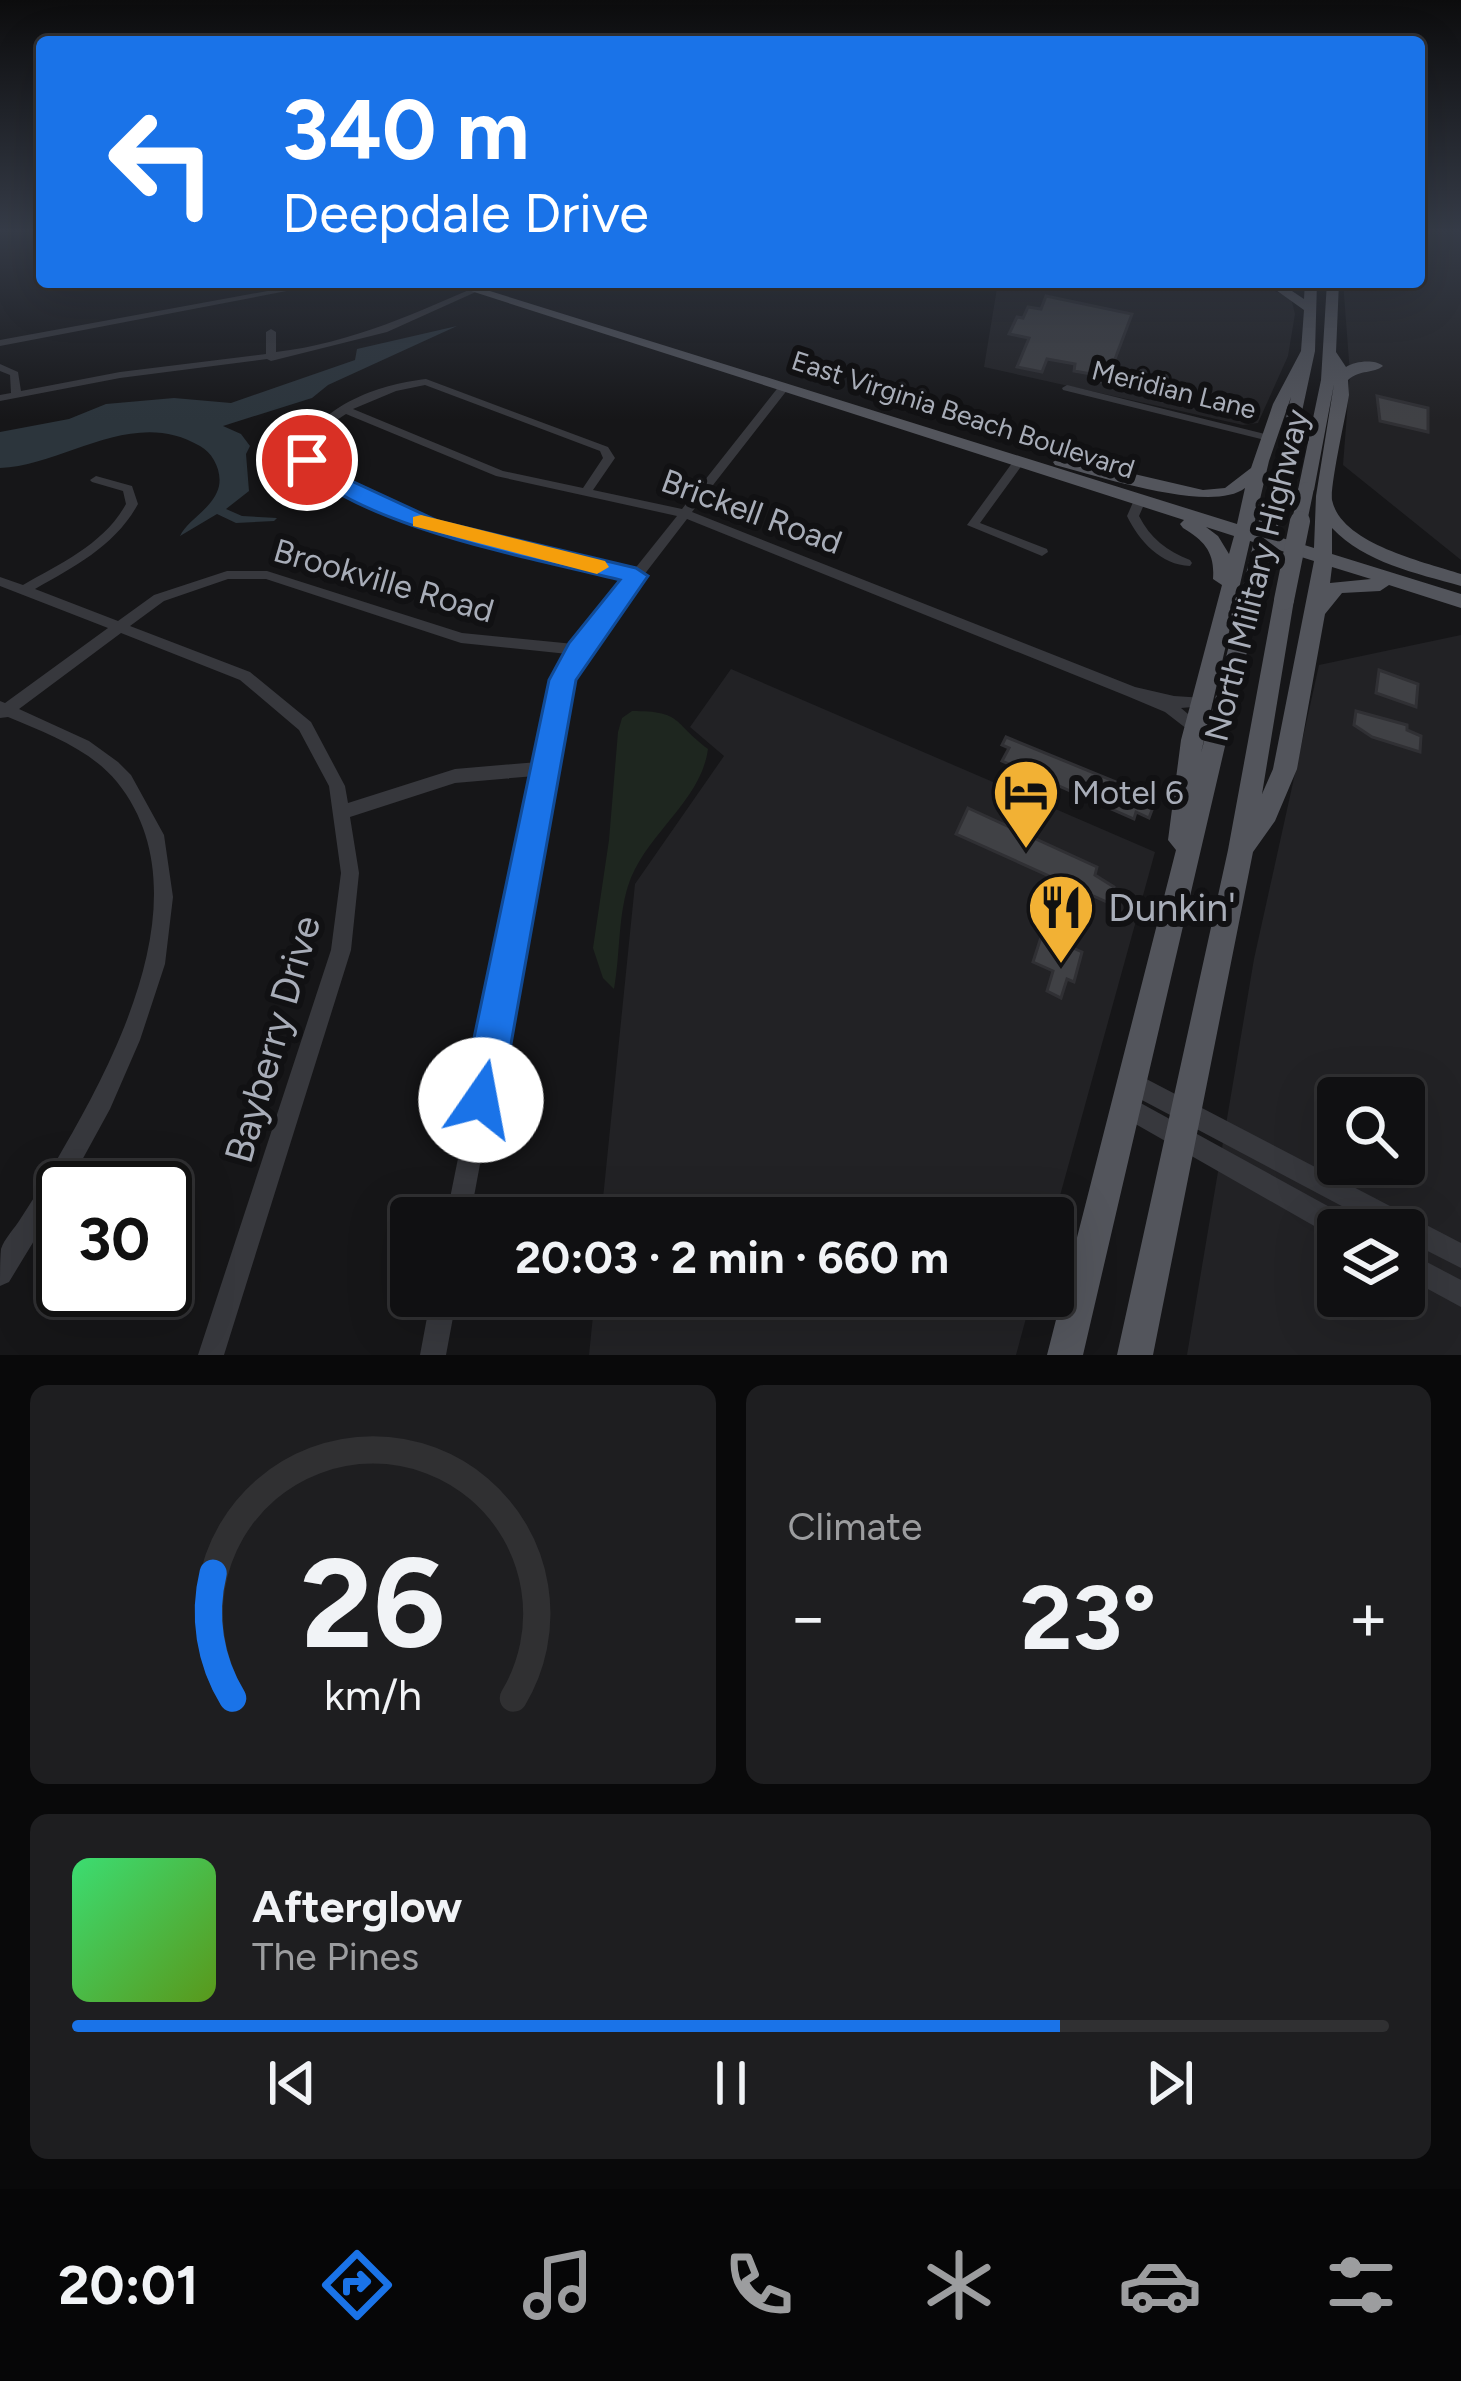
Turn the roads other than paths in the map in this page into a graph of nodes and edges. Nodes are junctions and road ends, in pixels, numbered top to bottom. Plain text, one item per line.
1 (269, 293) edge
2 (463, 293) edge
3 (510, 293) edge
4 (513, 293) edge
5 (1288, 293) edge
6 (1312, 293) edge
7 (1333, 293) edge
8 (1312, 310) junction
9 (271, 332) dead end
10 (0, 343) edge
11 (1308, 351) junction
12 (169, 352) dead end
13 (1331, 354) junction
14 (271, 358) junction
15 (1376, 366) dead end
16 (0, 367) edge
17 (158, 370) junction
18 (1342, 378) junction
19 (784, 387) junction
20 (1067, 388) dead end
21 (16, 394) junction
22 (0, 398) edge
23 (345, 410) junction
24 (1269, 438) junction
25 (1018, 461) junction
26 (1060, 462) junction
27 (1258, 470) junction
28 (96, 480) dead end
29 (586, 492) junction
30 (1316, 493) junction
31 (1140, 500) junction
32 (686, 514) junction
33 (1243, 525) junction
34 (1323, 550) junction
35 (1042, 552) dead end
36 (1185, 563) dead end
37 (636, 576) junction
38 (0, 581) edge
39 (1461, 583) edge
40 (24, 590) junction
41 (1461, 602) edge
42 (1315, 613) junction
43 (118, 626) junction
44 (578, 650) junction
45 (1211, 651) junction
46 (2, 710) edge
47 (1196, 713) junction
48 (545, 768) junction
49 (344, 812) junction
50 (1241, 850) junction
51 (1179, 882) junction
52 (1128, 1094) junction
53 (1185, 1124) junction
54 (462, 1197) edge
55 (1317, 1211) edge
56 (1456, 1251) edge
57 (0, 1273) edge
58 (1425, 1275) edge
59 (1454, 1292) edge
60 (440, 1317) edge
61 (211, 1355) edge
62 (433, 1355) edge
63 (1065, 1355) edge
64 (1136, 1355) edge

1 - 10 street
2 - 14 street
3 - 19 main road, East Virginia Beach Boulevard
4 - 26 main road, East Virginia Beach Boulevard
5 - 8 main road
6 - 8 main road, North Military Highway
7 - 13 main road, North Military Highway
8 - 11 main road, North Military Highway
9 - 14 street
11 - 24 main road
11 - 51 main road, North Military Highway, bridge
12 - 17 street
13 - 18 main road
13 - 30 main road, North Military Highway
14 - 17 street
15 - 18 main road
16 - 21 street
17 - 21 street
18 - 30 main road
19 - 25 main road, East Virginia Beach Boulevard
19 - 32 street
20 - 24 street, Meridian Lane
21 - 22 street
23 - 29 street, Brickell Road
23 - 29 street
23 - 37 street
24 - 27 main road
25 - 31 main road, East Virginia Beach Boulevard
25 - 35 street
26 - 27 main road
26 - 33 main road, East Virginia Beach Boulevard
27 - 33 main road
28 - 40 street
29 - 32 street, Brickell Road
30 - 34 main road
30 - 39 main road
30 - 50 main road, North Military Highway, bridge
31 - 33 main road, East Virginia Beach Boulevard
31 - 36 street
31 - 45 main road
32 - 37 street
32 - 47 street, Brickell Road
33 - 34 main road, East Virginia Beach Boulevard
33 - 45 main road
34 - 39 main road, East Virginia Beach Boulevard
34 - 41 main road, East Virginia Beach Boulevard
34 - 42 main road
37 - 44 street
38 - 40 street, Bayberry Drive
40 - 43 street, Bayberry Drive
41 - 42 main road
42 - 50 main road
43 - 44 street, Brookville Road
43 - 46 street, Brookville Road
43 - 49 street, Bayberry Drive
44 - 48 street
45 - 47 main road
46 - 57 street
47 - 51 main road
48 - 49 street
48 - 54 street
49 - 61 street, Bayberry Drive
50 - 53 main road, North Military Highway
51 - 52 main road, North Military Highway
52 - 53 street
52 - 63 main road, North Military Highway
53 - 55 street
53 - 56 street
53 - 64 main road, North Military Highway
58 - 59 street
60 - 62 street

